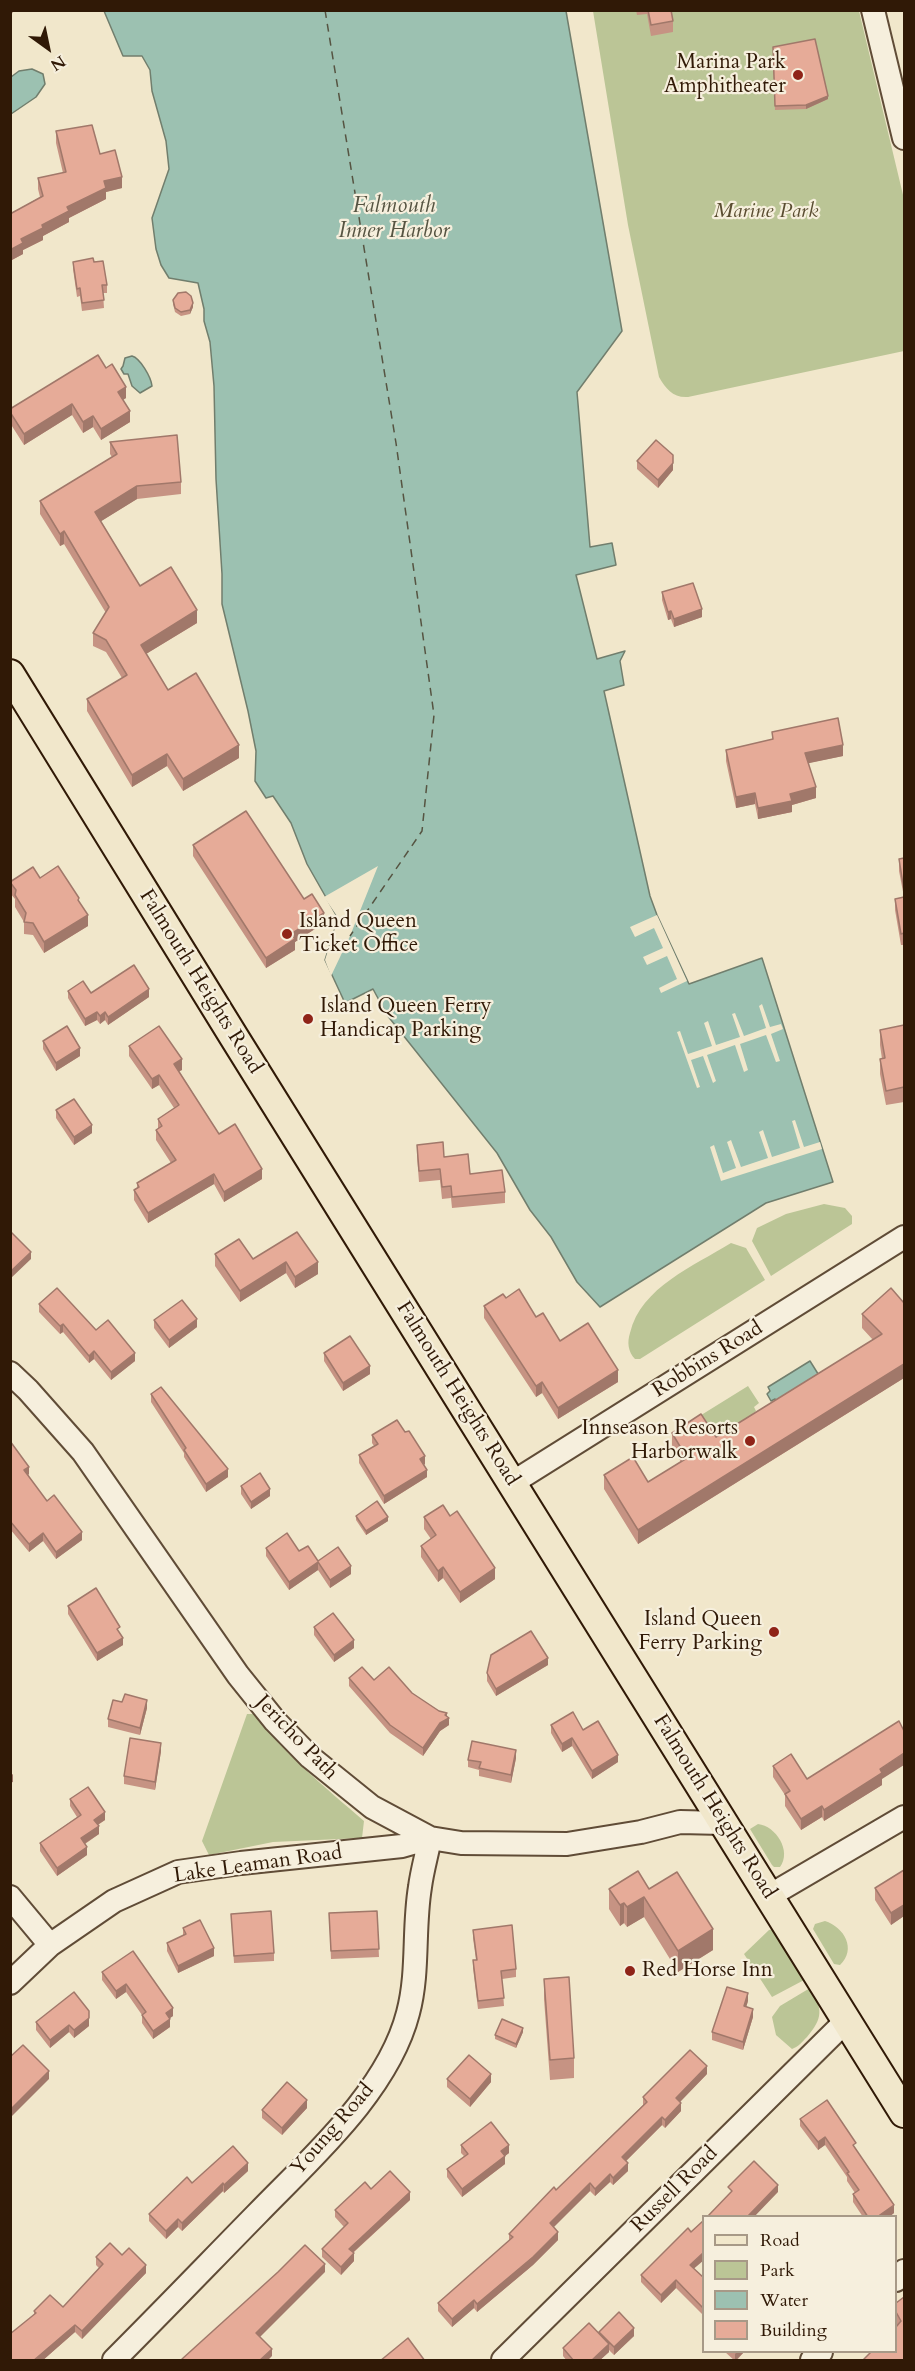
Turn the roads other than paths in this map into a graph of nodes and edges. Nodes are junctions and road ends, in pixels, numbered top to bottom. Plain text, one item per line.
1 (873, 10) edge
2 (904, 138) edge
3 (10, 674) edge
4 (904, 1237) edge
5 (10, 1373) edge
6 (512, 1483) junction
7 (904, 1817) edge
8 (723, 1823) junction
9 (430, 1838) junction
10 (769, 1896) junction
11 (10, 1897) edge
12 (50, 1945) junction
13 (10, 1983) edge
14 (847, 2020) junction
15 (904, 2113) edge
16 (114, 2361) edge
17 (503, 2361) edge

1 - 2 street
3 - 6 main road, Falmouth Heights Road
4 - 6 street, Robbins Road
5 - 9 street, Jericho Path
6 - 8 main road, Falmouth Heights Road
7 - 10 street
8 - 9 street, Jericho Path
8 - 10 main road, Falmouth Heights Road
9 - 12 street, Lake Leaman Road
9 - 16 street, Young Road
10 - 14 main road, Falmouth Heights Road
11 - 12 street
12 - 13 street, Lake Leaman Road
14 - 15 main road, Falmouth Heights Road
14 - 17 street, Russell Road

